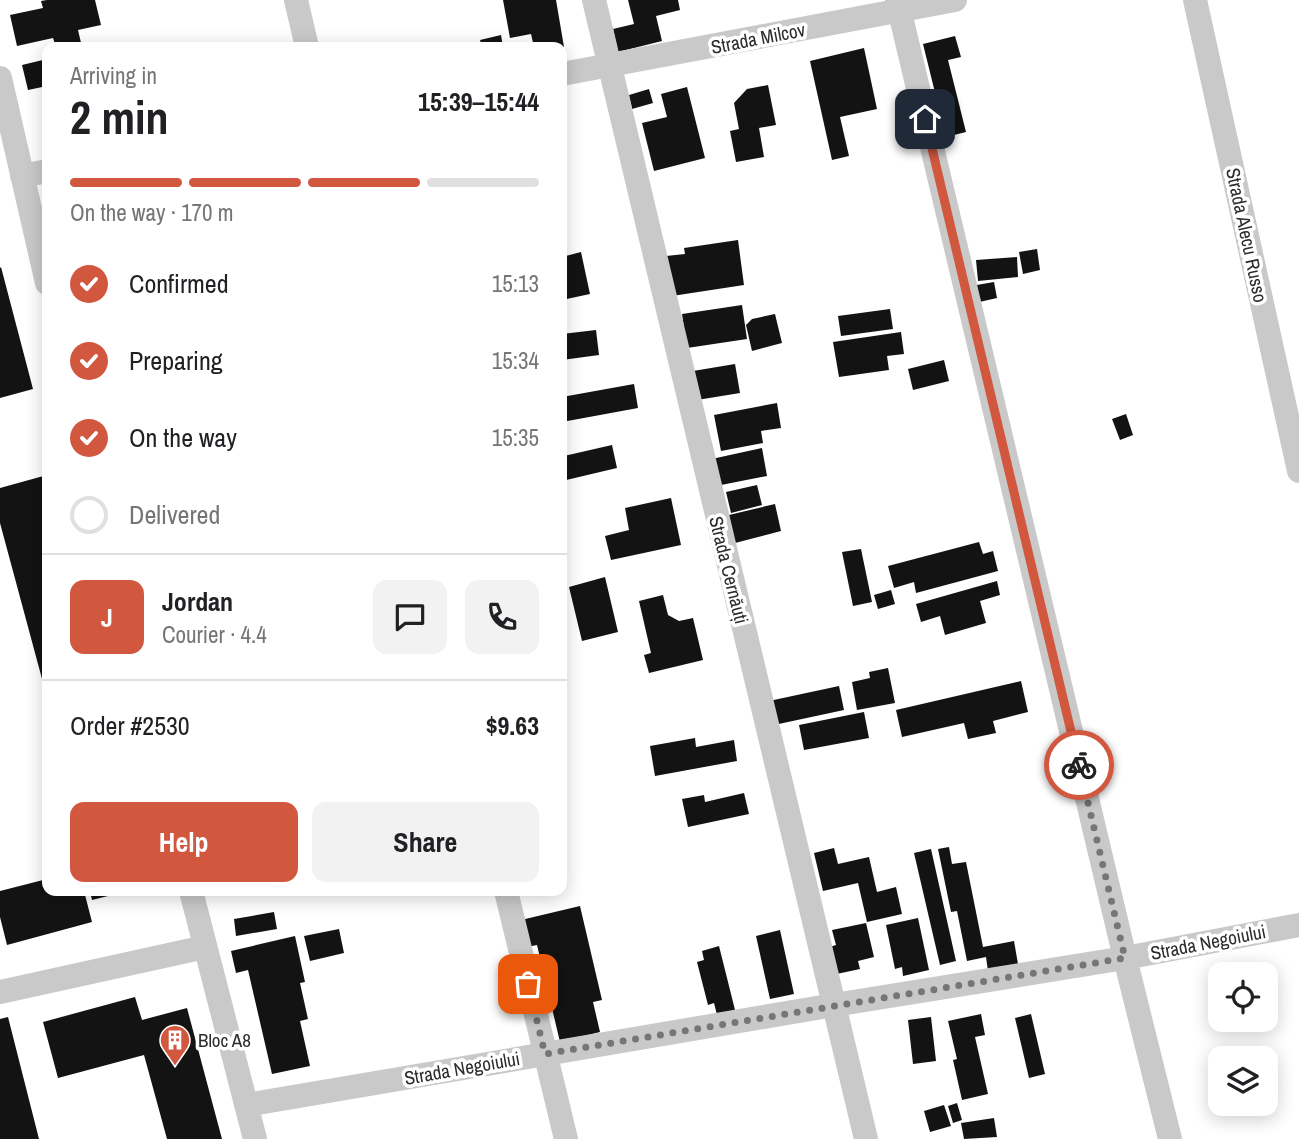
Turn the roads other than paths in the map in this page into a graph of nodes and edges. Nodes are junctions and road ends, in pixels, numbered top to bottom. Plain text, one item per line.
1 (296, 0) edge
2 (594, 0) edge
3 (955, 0) edge
4 (1195, 0) edge
5 (898, 5) edge
6 (306, 42) edge
7 (608, 66) junction
8 (567, 73) edge
9 (0, 78) edge
10 (42, 172) edge
11 (22, 176) junction
12 (42, 262) edge
13 (1299, 471) edge
14 (192, 896) edge
15 (507, 896) edge
16 (1299, 925) edge
17 (205, 947) junction
18 (1125, 958) junction
19 (0, 992) edge
20 (834, 1005) junction
21 (545, 1054) junction
22 (246, 1105) junction
23 (255, 1139) edge
24 (566, 1139) edge
25 (866, 1139) edge
26 (1170, 1139) edge

1 - 6 street
2 - 7 street, Strada Cernăuți
3 - 5 street, Strada Milcov
4 - 13 street, Strada Alecu Russo
5 - 7 street, Strada Milcov
5 - 18 street
7 - 8 street, Strada Milcov
7 - 20 street, Strada Cernăuți
9 - 11 street
10 - 11 street
11 - 12 street
14 - 17 street
15 - 21 street
16 - 18 street, Strada Negoiului
17 - 19 street
17 - 22 street
18 - 20 street, Strada Negoiului
18 - 26 street
20 - 21 street, Strada Negoiului
20 - 25 street, Strada Cernăuți
21 - 22 street, Strada Negoiului
21 - 24 street
22 - 23 street

